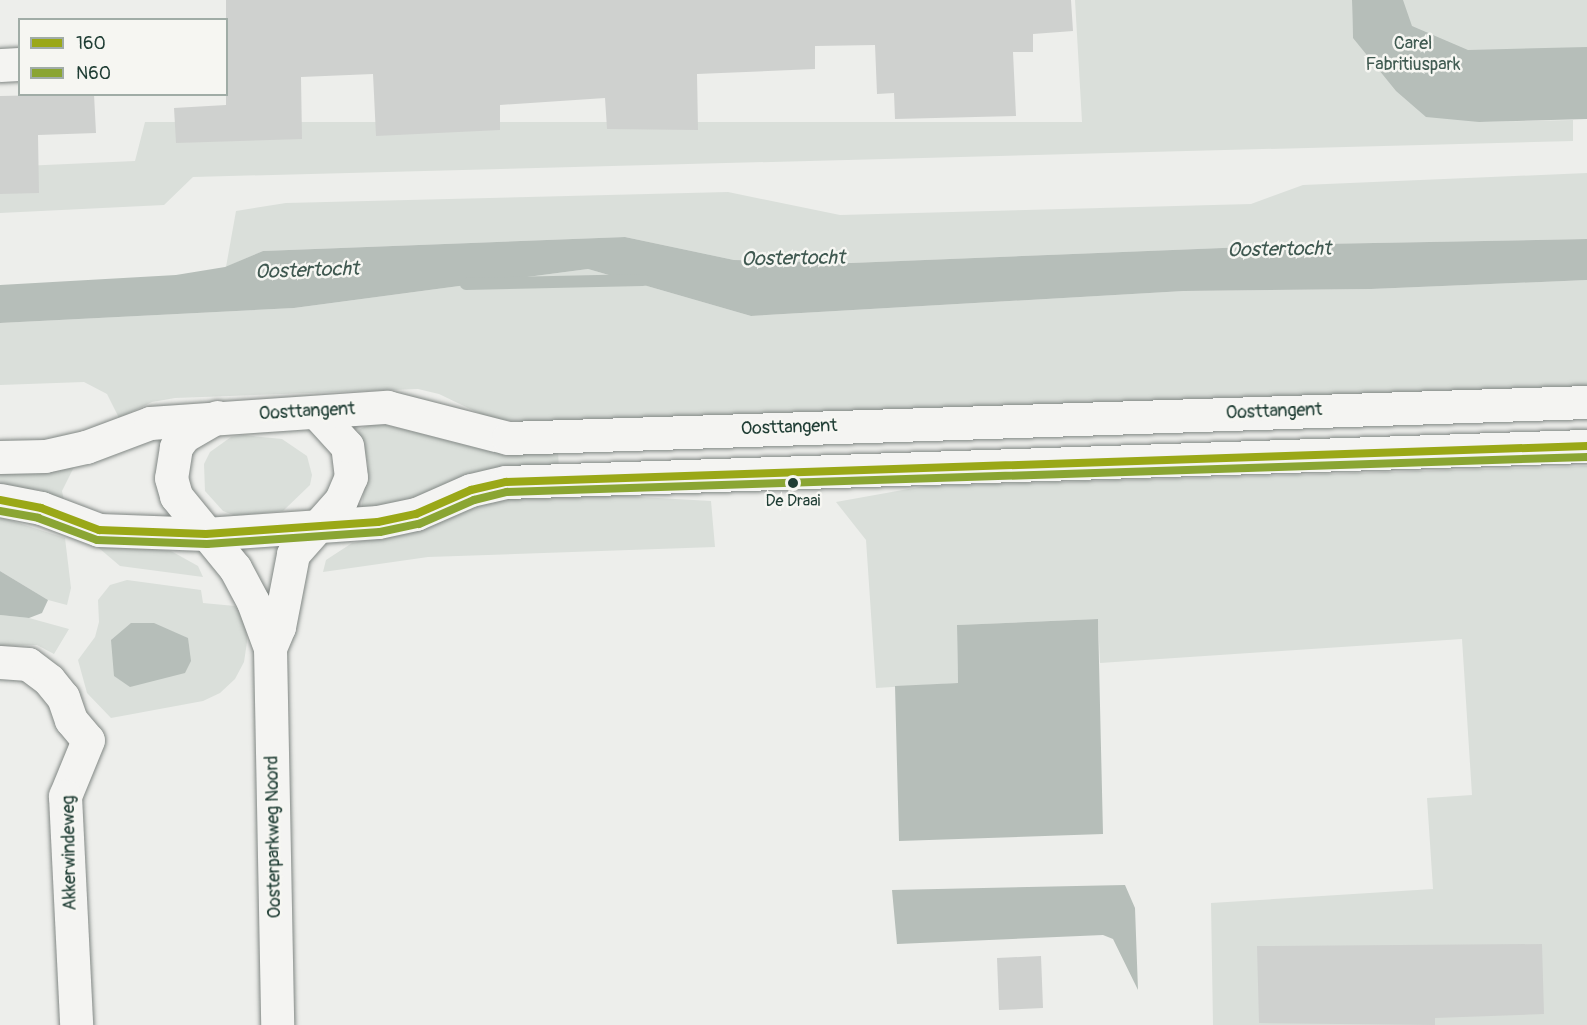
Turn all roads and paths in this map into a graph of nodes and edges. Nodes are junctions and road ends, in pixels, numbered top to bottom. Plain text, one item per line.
1 (18, 64) edge
2 (0, 65) edge
3 (1587, 402) edge
4 (316, 412) junction
5 (217, 417) junction
6 (1587, 446) edge
7 (0, 457) edge
8 (0, 500) edge
9 (314, 528) junction
10 (206, 534) junction
11 (270, 648) junction
12 (0, 662) edge
13 (76, 1025) edge
14 (277, 1025) edge

1 - 2 main road
3 - 4 main road, Oosttangent
4 - 5 main road, Oosttangent
4 - 9 main road, Oosterparkweg Noord
5 - 7 main road, Oosttangent
5 - 10 main road, Oosterparkweg Noord
6 - 9 main road
8 - 10 main road
9 - 10 main road
9 - 11 main road, Oosterparkweg Noord
10 - 11 main road, Oosterparkweg Noord
11 - 14 main road, Oosterparkweg Noord
12 - 13 main road, Akkerwindeweg

